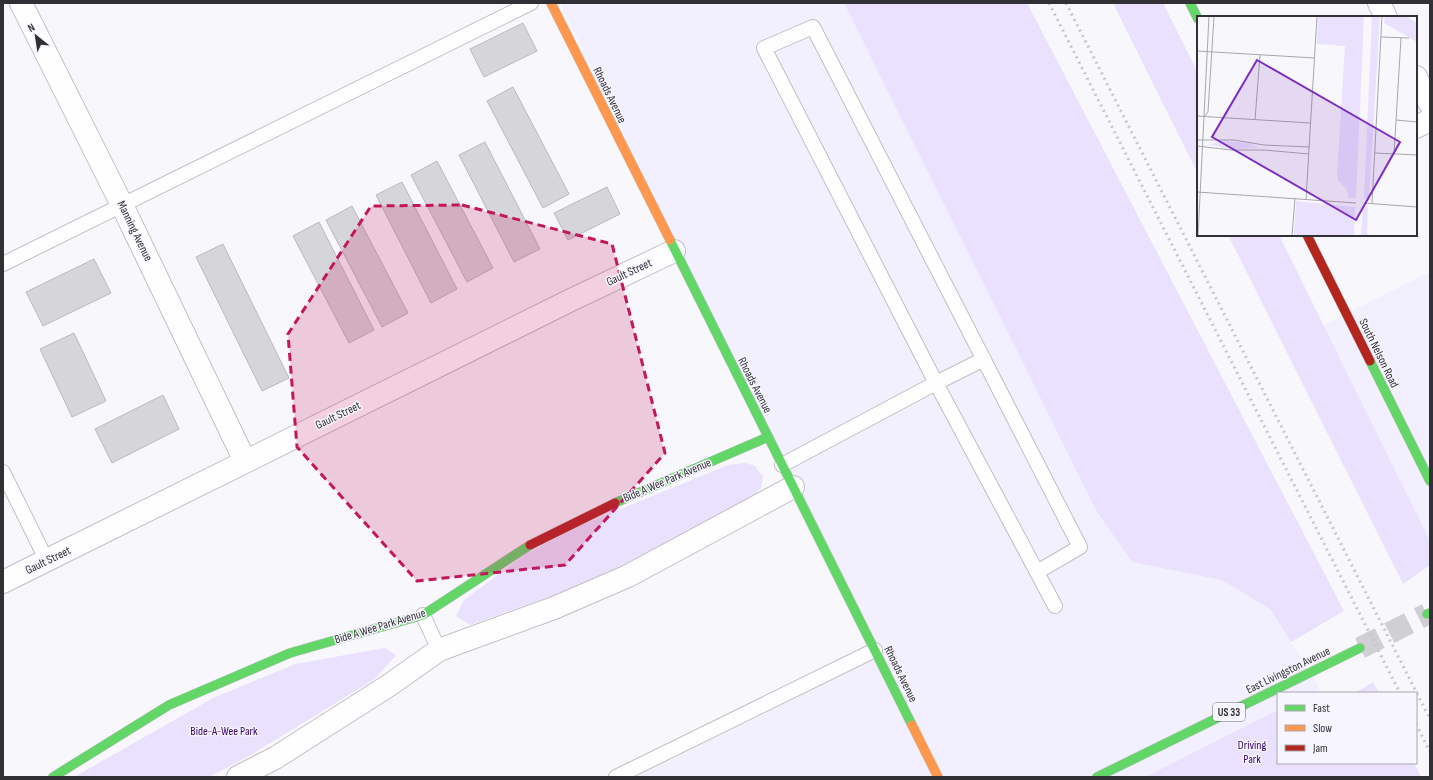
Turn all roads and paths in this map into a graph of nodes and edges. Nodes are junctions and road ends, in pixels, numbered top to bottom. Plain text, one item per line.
1 (21, 3) edge
2 (531, 3) edge
3 (551, 3) edge
4 (1190, 3) edge
5 (1379, 3) edge
6 (1386, 16) edge
7 (1197, 17) edge
8 (1417, 78) edge
9 (1430, 104) edge
10 (1430, 120) edge
11 (1417, 126) edge
12 (122, 205) junction
13 (1308, 236) edge
14 (674, 251) junction
15 (3, 264) edge
16 (984, 359) junction
17 (936, 383) junction
18 (768, 437) junction
19 (245, 461) junction
20 (782, 465) junction
21 (3, 472) edge
22 (1430, 481) edge
23 (793, 487) junction
24 (47, 561) junction
25 (1037, 572) junction
26 (3, 582) edge
27 (1055, 606) dead end
28 (423, 615) junction
29 (1360, 648) tunnel mouth
30 (439, 650) junction
31 (875, 650) junction
32 (53, 777) edge
33 (238, 777) edge
34 (616, 777) edge
35 (938, 777) edge
36 (1097, 777) edge

1 - 12 street, Manning Avenue
2 - 12 lane
3 - 14 street, Rhoads Avenue
4 - 7 street
5 - 6 street
8 - 9 street
10 - 11 street
12 - 15 lane
12 - 19 street, Manning Avenue
13 - 22 street, South Nelson Road
14 - 18 street, Rhoads Avenue
14 - 19 street, Gault Street
16 - 17 lane
16 - 17 lane
16 - 25 lane
17 - 20 lane
17 - 25 lane
18 - 20 street, Rhoads Avenue
18 - 28 street, Bide A Wee Park Avenue
19 - 24 street, Gault Street
20 - 23 street, Rhoads Avenue
21 - 24 lane
23 - 30 street
23 - 31 street, Rhoads Avenue
24 - 26 street, Gault Street
25 - 27 lane
28 - 30 lane
28 - 32 street, Bide A Wee Park Avenue
29 - 36 street, East Livingston Avenue / US 33
30 - 33 street
31 - 34 lane
31 - 35 street, Rhoads Avenue

